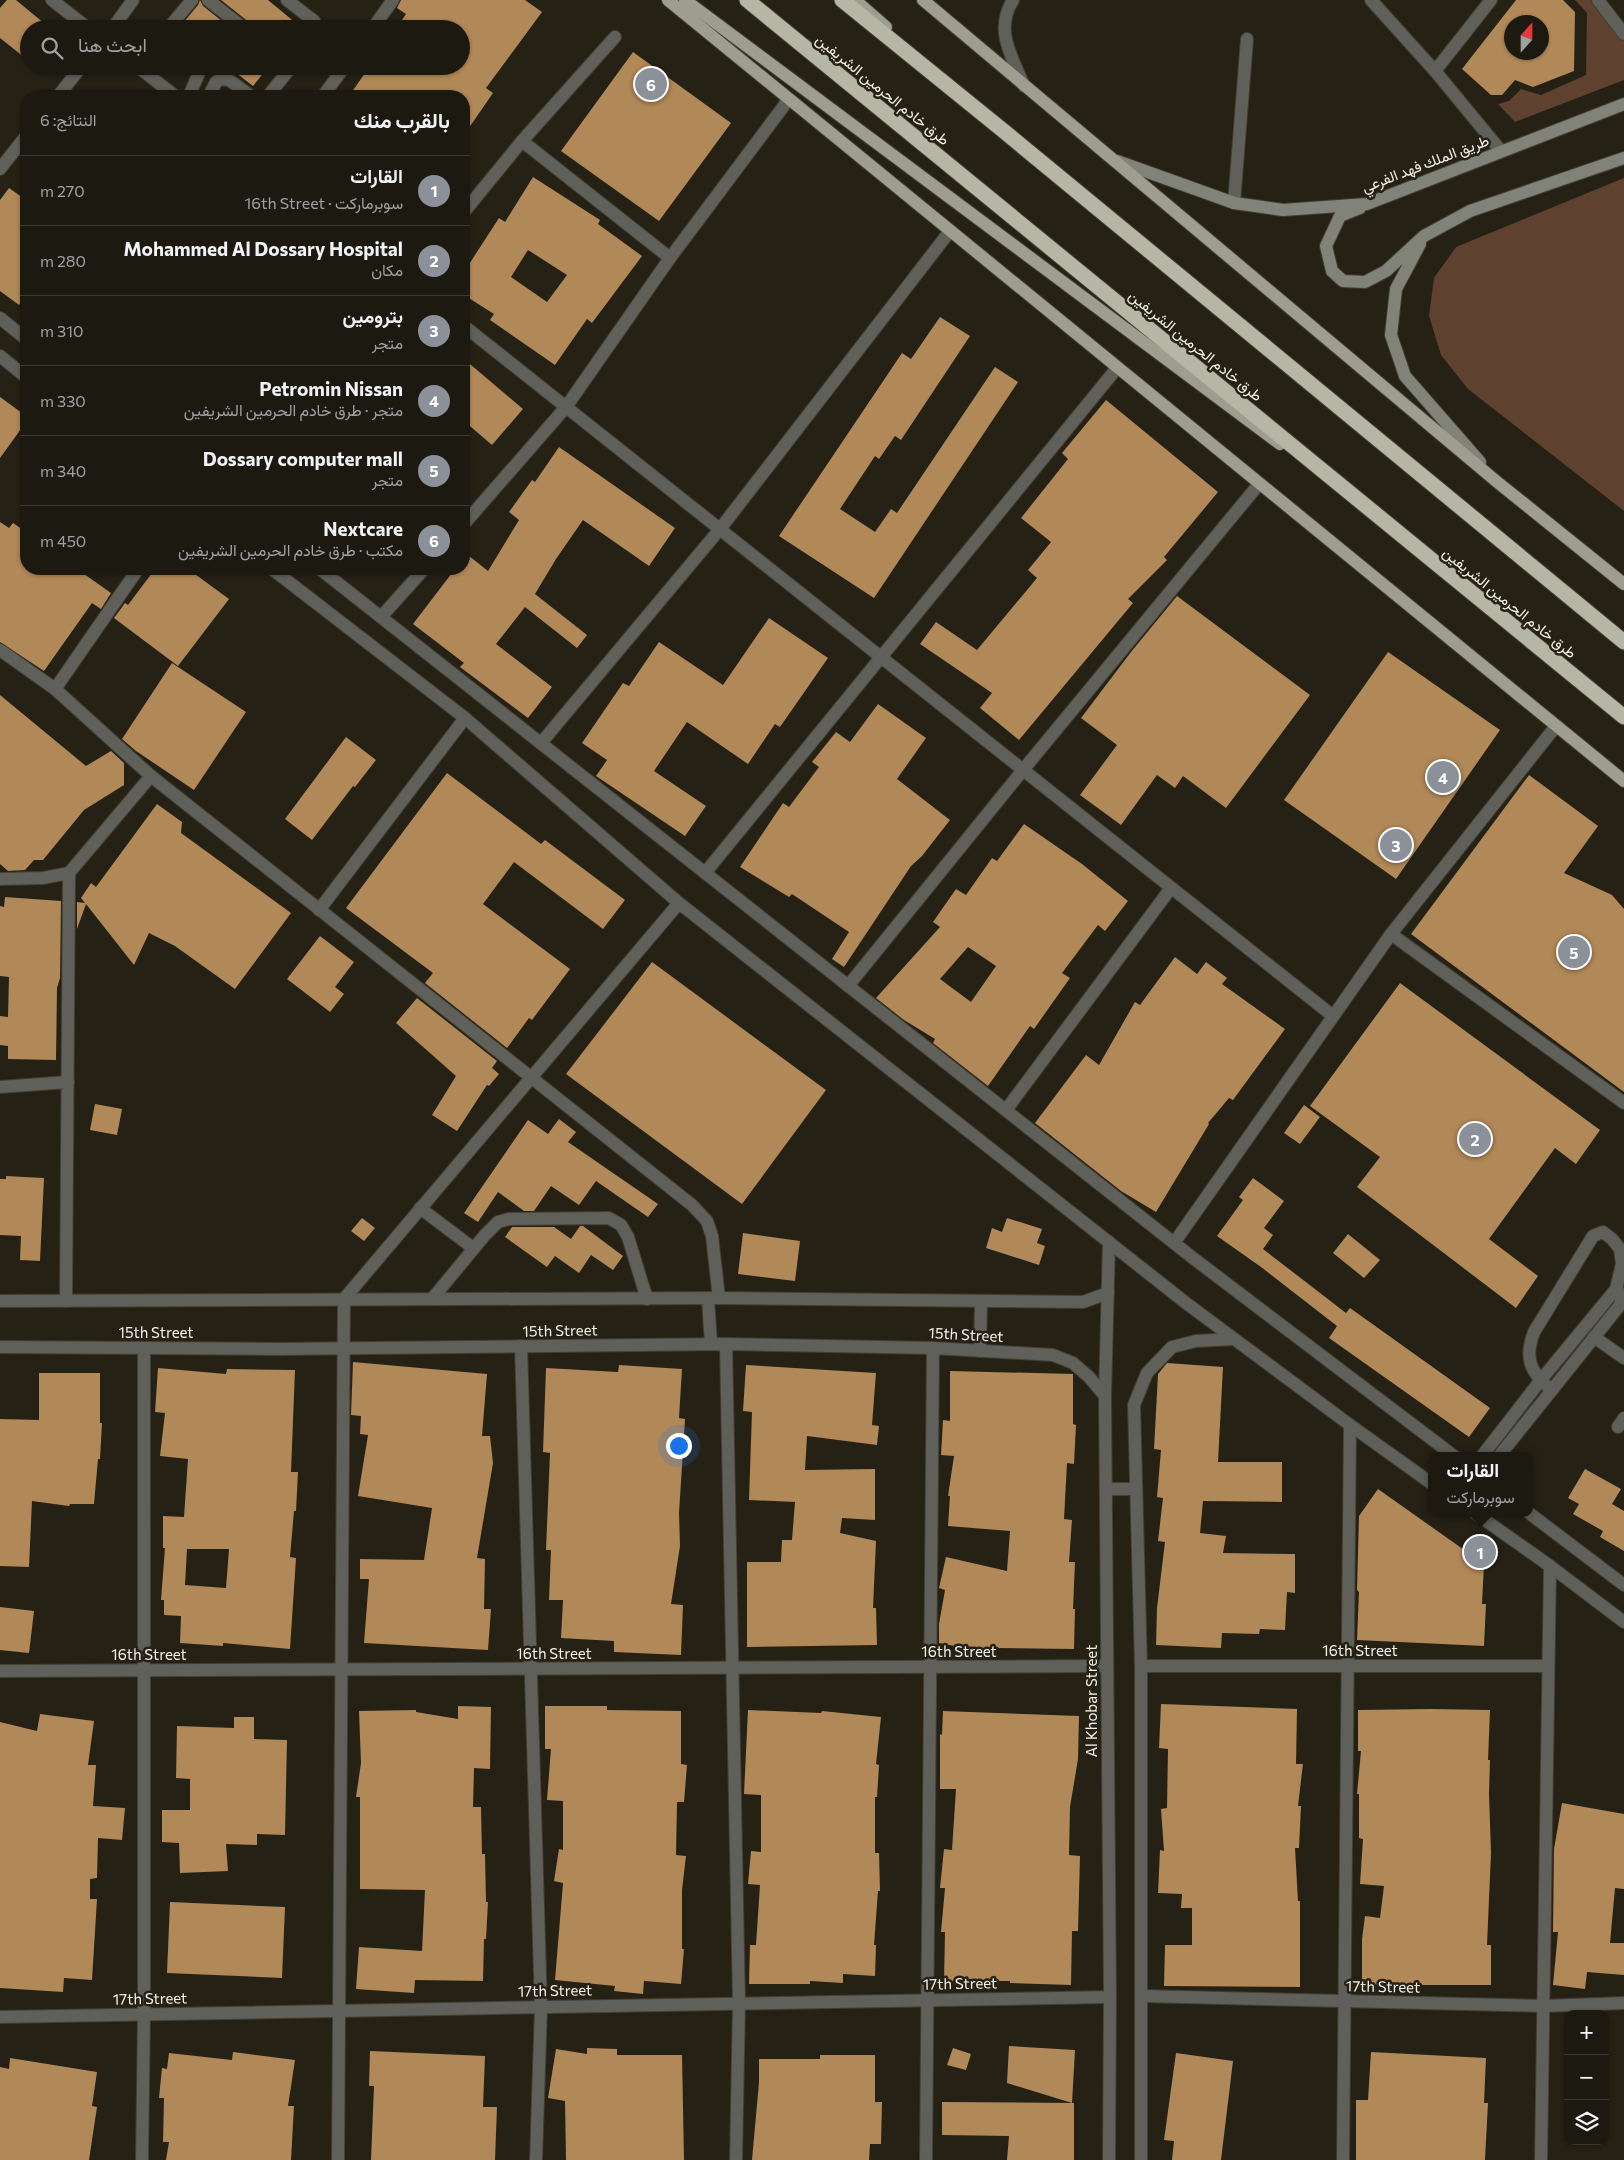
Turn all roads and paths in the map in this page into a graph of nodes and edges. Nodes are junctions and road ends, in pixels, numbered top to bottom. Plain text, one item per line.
1 (52, 0) edge
2 (133, 0) edge
3 (192, 0) edge
4 (208, 0) edge
5 (287, 0) edge
6 (394, 0) edge
7 (668, 0) edge
8 (685, 0) edge
9 (747, 0) edge
10 (842, 0) edge
11 (856, 0) edge
12 (923, 0) edge
13 (1013, 0) edge
14 (1371, 0) edge
15 (1491, 0) edge
16 (1598, 0) edge
17 (78, 20) edge
18 (119, 20) edge
19 (174, 20) edge
20 (234, 20) edge
21 (313, 20) edge
22 (379, 20) edge
23 (1624, 34) edge
24 (616, 37) dead end
25 (1247, 39) dead end
26 (1435, 71) junction
27 (75, 75) edge
28 (148, 75) edge
29 (198, 75) edge
30 (285, 75) edge
31 (338, 75) edge
32 (1024, 86) junction
33 (63, 90) edge
34 (167, 90) edge
35 (192, 90) edge
36 (212, 90) edge
37 (243, 90) edge
38 (273, 90) edge
39 (327, 90) edge
40 (789, 99) junction
41 (1624, 104) edge
42 (1000, 128) junction
43 (522, 141) junction
44 (20, 144) edge
45 (1501, 151) junction
46 (1624, 158) edge
47 (1117, 161) junction
48 (0, 169) edge
49 (1234, 203) junction
50 (1367, 204) junction
51 (470, 205) edge
52 (950, 231) junction
53 (1424, 236) junction
54 (670, 258) junction
55 (0, 318) edge
56 (470, 331) edge
57 (20, 334) edge
58 (0, 356) edge
59 (1117, 368) junction
60 (20, 372) edge
61 (566, 407) junction
62 (1496, 481) junction
63 (1259, 484) junction
64 (470, 517) edge
65 (720, 529) junction
66 (1393, 529) junction
67 (134, 575) edge
68 (280, 575) edge
69 (328, 575) edge
70 (419, 575) edge
71 (1624, 584) edge
72 (381, 617) junction
73 (1624, 642) edge
74 (0, 650) edge
75 (881, 657) junction
76 (55, 689) junction
77 (465, 718) junction
78 (1624, 718) edge
79 (1556, 726) junction
80 (541, 743) junction
81 (1023, 770) junction
82 (151, 776) junction
83 (1624, 781) edge
84 (69, 873) junction
85 (705, 873) junction
86 (0, 879) edge
87 (1172, 888) junction
88 (680, 903) junction
89 (319, 910) junction
90 (1391, 934) junction
91 (848, 986) junction
92 (1333, 1016) junction
93 (531, 1078) junction
94 (68, 1082) junction
95 (0, 1088) edge
96 (1624, 1103) edge
97 (1006, 1110) junction
98 (420, 1208) junction
99 (1109, 1242) junction
100 (1174, 1243) junction
101 (473, 1248) junction
102 (1616, 1289) junction
103 (1108, 1293) junction
104 (344, 1298) junction
105 (714, 1298) junction
106 (432, 1299) junction
107 (648, 1299) junction
108 (0, 1301) edge
109 (66, 1301) junction
110 (980, 1301) junction
111 (1594, 1337) junction
112 (1234, 1339) junction
113 (711, 1344) junction
114 (726, 1344) junction
115 (521, 1346) junction
116 (0, 1348) edge
117 (144, 1348) junction
118 (343, 1348) junction
119 (933, 1348) junction
120 (980, 1351) junction
121 (1624, 1358) edge
122 (1540, 1381) junction
123 (1552, 1390) junction
124 (1105, 1396) junction
125 (1350, 1425) junction
126 (1449, 1452) edge
127 (1485, 1452) edge
128 (1502, 1452) edge
129 (1428, 1480) edge
130 (1106, 1489) junction
131 (1136, 1489) junction
132 (1533, 1515) edge
133 (1481, 1517) edge
134 (1550, 1566) junction
135 (1624, 1585) edge
136 (1624, 1622) edge
137 (1107, 1666) junction
138 (1141, 1666) junction
139 (1347, 1666) junction
140 (1548, 1666) junction
141 (930, 1667) junction
142 (732, 1668) junction
143 (530, 1669) junction
144 (144, 1670) junction
145 (341, 1670) junction
146 (0, 1671) edge
147 (1110, 1996) junction
148 (1141, 1996) junction
149 (927, 2000) junction
150 (1344, 2001) junction
151 (739, 2003) junction
152 (1624, 2003) edge
153 (1544, 2006) junction
154 (541, 2007) junction
155 (339, 2010) junction
156 (144, 2014) junction
157 (0, 2017) edge
158 (142, 2160) edge
159 (338, 2160) edge
160 (536, 2160) edge
161 (736, 2160) edge
162 (926, 2160) edge
163 (1108, 2160) edge
164 (1141, 2160) edge
165 (1343, 2160) edge
166 (1541, 2160) edge

1 - 17 street
2 - 18 street
3 - 19 street
4 - 20 street
5 - 21 street
6 - 22 street
7 - 40 main road
8 - 66 main road
9 - 66 highway, طرق خادم الحرمين الشريفين
10 - 42 highway
11 - 42 main road
12 - 32 main road
13 - 32 street
14 - 26 street
15 - 26 street
16 - 23 street
24 - 43 street
25 - 49 street
26 - 45 street
27 - 33 street
28 - 34 street
29 - 35 street
30 - 38 street
31 - 39 street
32 - 47 main road
36 - 37 street
40 - 52 main road
40 - 54 street
41 - 45 main road, طريق الملك فهد الفرعي
42 - 73 highway
43 - 51 street
43 - 54 street
44 - 48 street
45 - 50 main road, طريق الملك فهد الفرعي
46 - 53 main road
47 - 49 main road, طريق الملك فهد الفرعي
47 - 62 main road
49 - 50 main road, طريق الملك فهد الفرعي
50 - 53 main road
52 - 59 main road
52 - 65 street
53 - 62 main road
54 - 61 street
55 - 57 street
56 - 61 street
58 - 60 street
59 - 63 main road
59 - 75 street
61 - 64 street
61 - 65 street
62 - 71 main road
63 - 79 main road
63 - 81 street
65 - 75 street
65 - 80 street
66 - 78 highway, طرق خادم الحرمين الشريفين
67 - 76 street
68 - 77 street
69 - 72 street
70 - 72 street
72 - 80 street
74 - 76 street
75 - 81 street
75 - 85 street
76 - 82 street
77 - 88 street
77 - 89 street
79 - 83 main road
79 - 90 street
80 - 85 street
81 - 87 street
81 - 91 street
82 - 84 street
82 - 89 street
84 - 86 street
84 - 94 street
85 - 91 street
87 - 92 street
87 - 97 street
88 - 93 street
88 - 99 street
89 - 93 street
90 - 92 street
90 - 96 street
91 - 97 street
92 - 100 street
93 - 98 street
93 - 105 street
94 - 95 street
94 - 109 street
97 - 100 street
98 - 101 street
98 - 104 street
99 - 103 street, Al Khobar Street
99 - 112 street
100 - 126 street
101 - 106 street
101 - 107 street
102 - 111 street
102 - 122 street
102 - 122 street
103 - 110 street, 15th Street
103 - 124 street, Al Khobar Street
104 - 106 street, 15th Street
104 - 109 street, 15th Street
104 - 118 street
105 - 107 street, 15th Street
105 - 110 street, 15th Street
105 - 113 street
106 - 107 street, 15th Street
108 - 109 street, 15th Street
110 - 120 street
111 - 121 street
111 - 123 street
112 - 125 street
112 - 131 street
113 - 114 street, 15th Street
113 - 115 street, 15th Street
114 - 119 street, 15th Street
114 - 142 street
115 - 118 street, 15th Street
115 - 143 street
116 - 117 street, 15th Street
117 - 118 street, 15th Street
117 - 144 street
118 - 145 street
119 - 120 street, 15th Street
119 - 141 street
120 - 124 street, 15th Street
122 - 123 street
122 - 127 street
123 - 128 street
124 - 130 street, Al Khobar Street
125 - 129 street
125 - 139 street
130 - 131 street
130 - 137 street, Al Khobar Street
131 - 138 street
132 - 135 street
133 - 134 street
134 - 136 street
134 - 140 street
137 - 141 street, 16th Street
137 - 147 street, Al Khobar Street
138 - 139 street, 16th Street
138 - 148 street
139 - 140 street, 16th Street
139 - 150 street
140 - 153 street
141 - 142 street, 16th Street
141 - 149 street
142 - 143 street, 16th Street
142 - 151 street
143 - 145 street, 16th Street
143 - 154 street
144 - 145 street, 16th Street
144 - 146 street, 16th Street
144 - 156 street
145 - 155 street
147 - 149 street, 17th Street
147 - 163 street, Al Khobar Street
148 - 150 street, 17th Street
148 - 164 street
149 - 151 street, 17th Street
149 - 162 street
150 - 153 street, 17th Street
150 - 165 street
151 - 154 street, 17th Street
151 - 161 street
152 - 153 street, 17th Street
153 - 166 street
154 - 155 street, 17th Street
154 - 160 street
155 - 156 street, 17th Street
155 - 159 street
156 - 157 street, 17th Street
156 - 158 street

